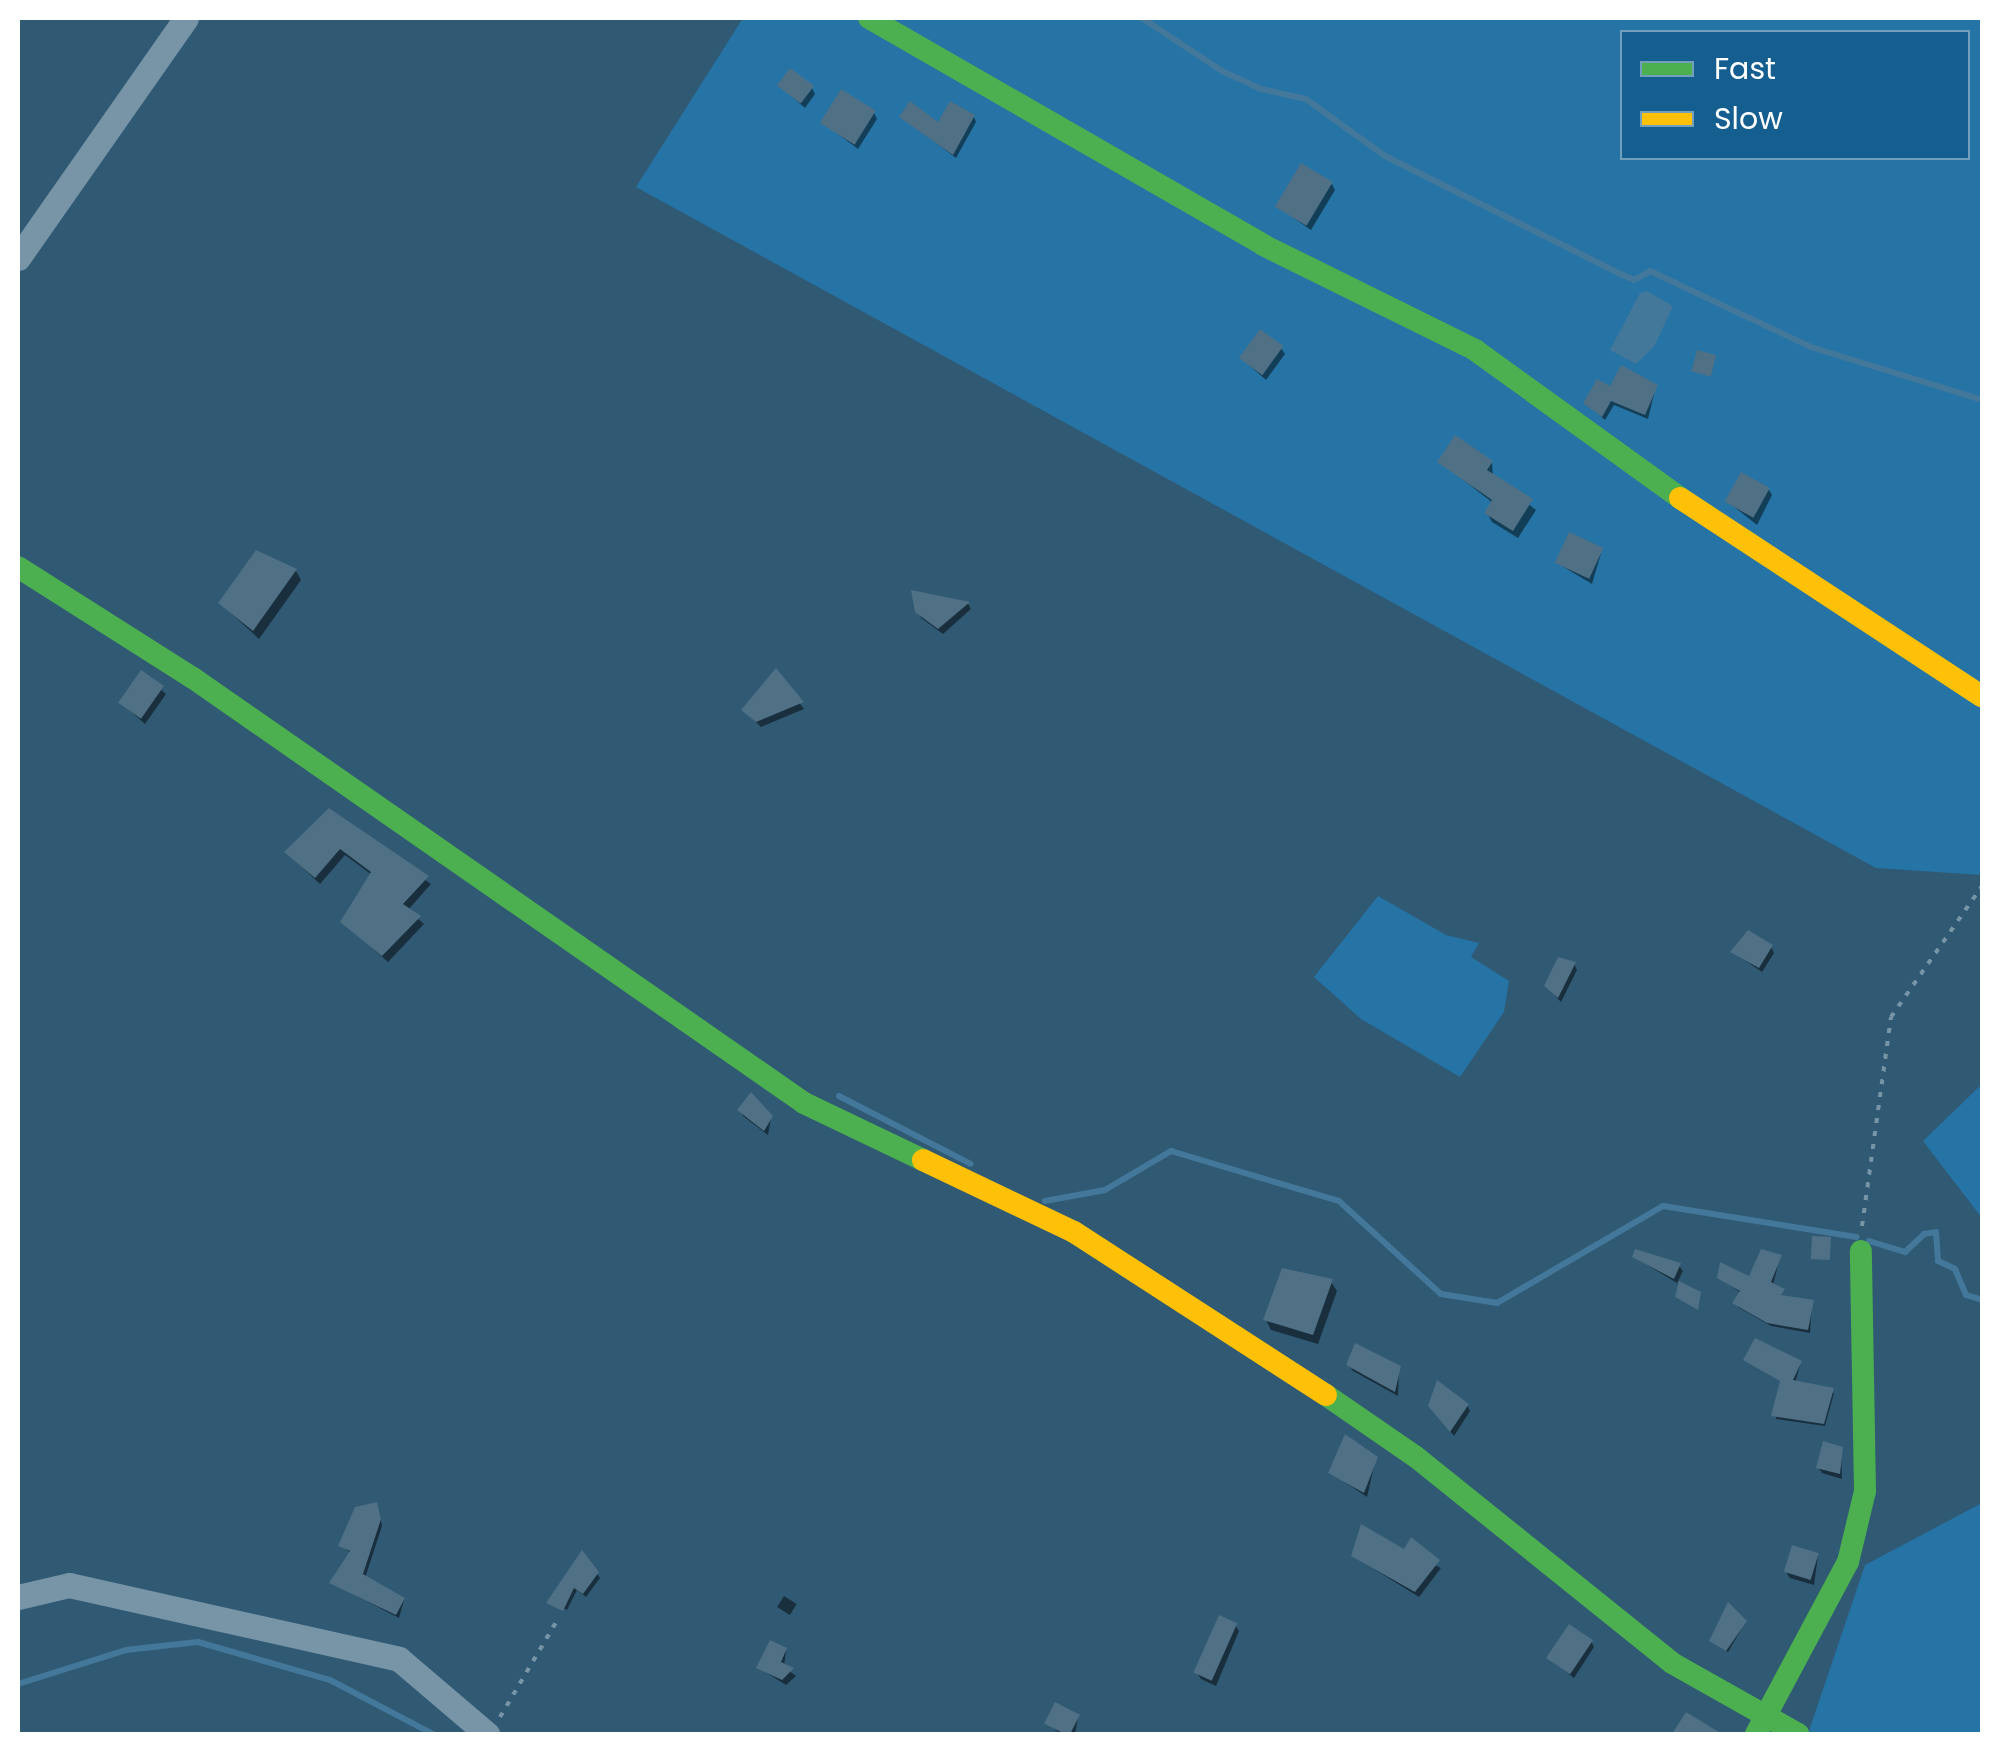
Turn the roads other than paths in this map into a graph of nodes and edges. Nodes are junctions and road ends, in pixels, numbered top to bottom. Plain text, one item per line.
1 (186, 18) edge
2 (869, 18) edge
3 (18, 258) edge
4 (18, 566) edge
5 (1982, 696) edge
6 (1861, 1252) dead end
7 (18, 1597) edge
8 (1761, 1726) edge
9 (493, 1727) edge
10 (1798, 1734) edge

1 - 3 street
2 - 5 street
4 - 8 street
6 - 8 street
7 - 9 street
8 - 10 street

